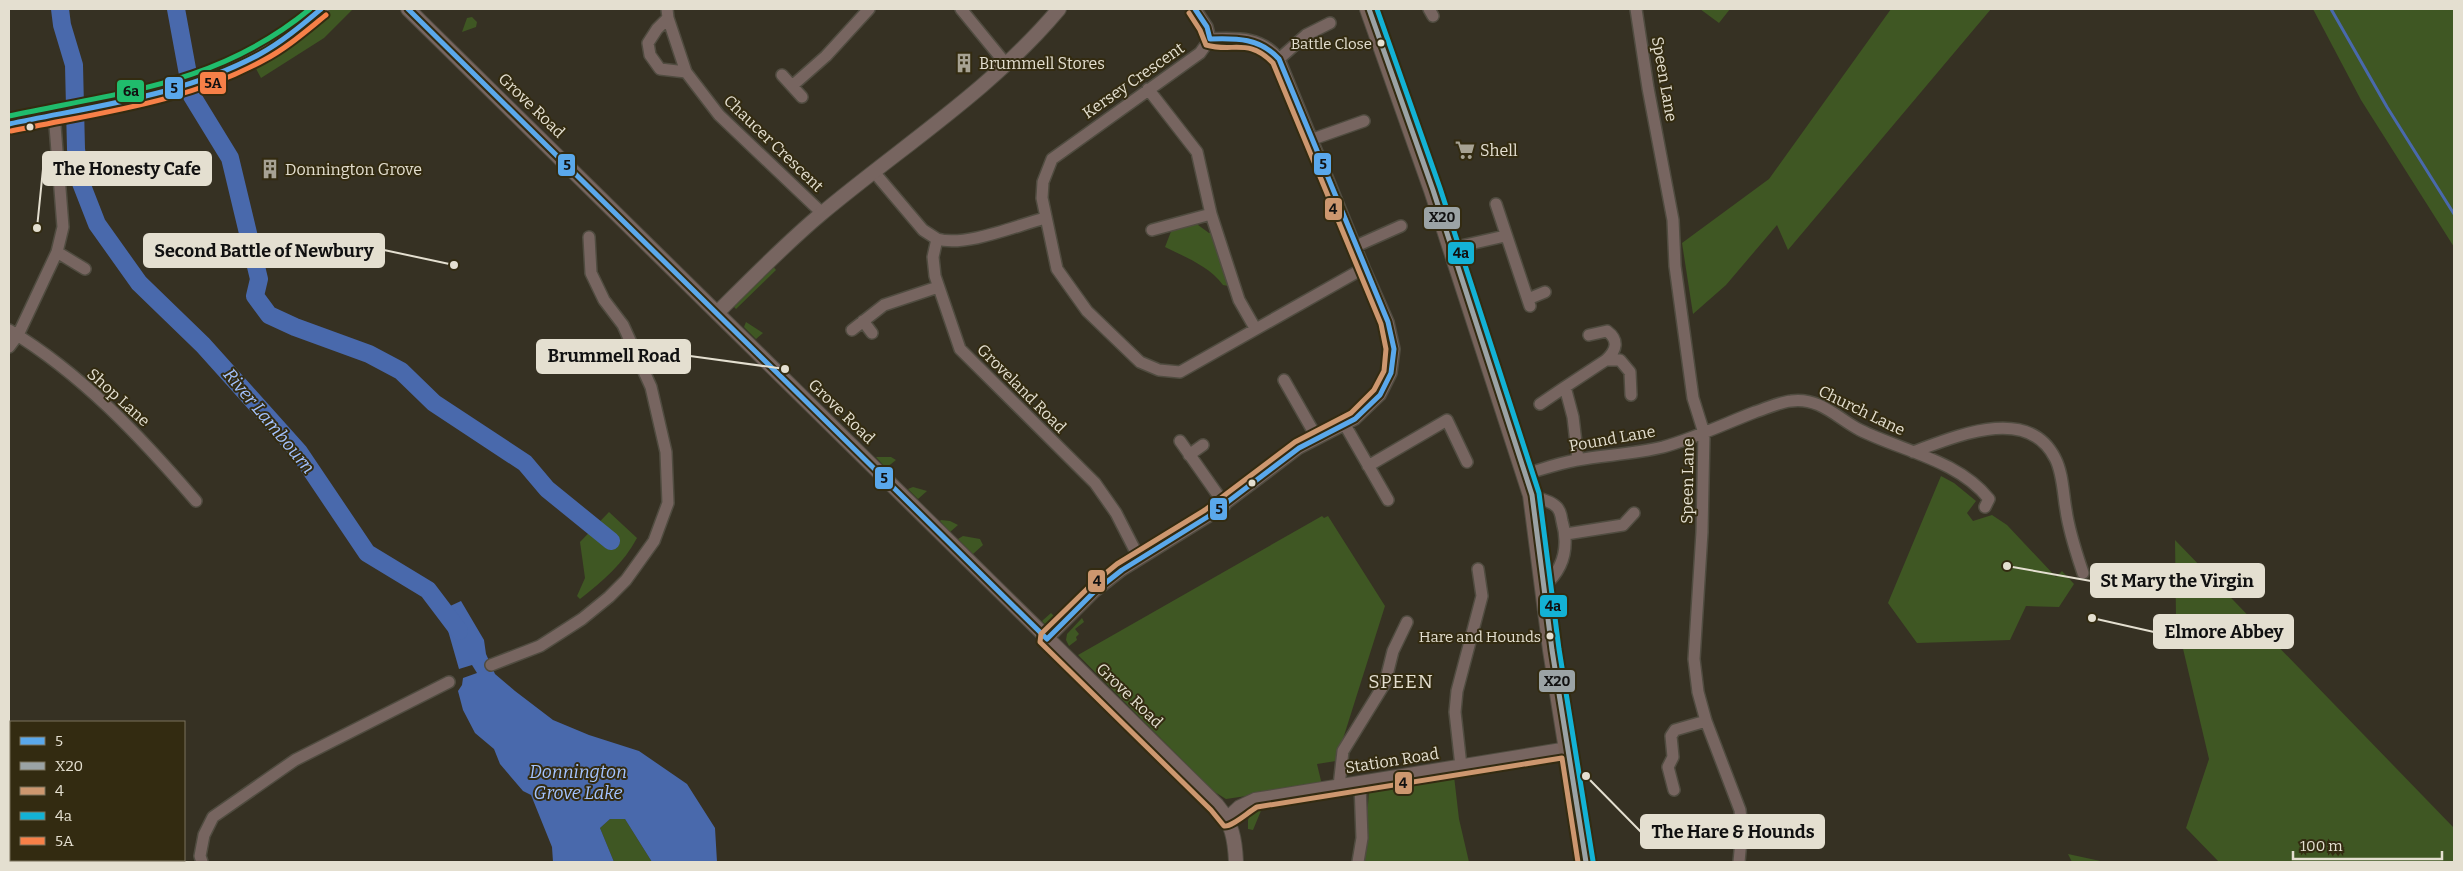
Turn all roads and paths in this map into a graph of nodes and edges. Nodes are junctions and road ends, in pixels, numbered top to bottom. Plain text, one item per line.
1 (321, 9) edge
2 (408, 9) edge
3 (869, 9) edge
4 (961, 9) edge
5 (1059, 9) edge
6 (1195, 9) edge
7 (1369, 9) edge
8 (1636, 9) edge
9 (668, 13) edge
10 (1330, 23) dead end
11 (1210, 39) junction
12 (1279, 59) junction
13 (1006, 64) junction
14 (686, 72) junction
15 (782, 75) dead end
16 (792, 86) junction
17 (1148, 89) junction
18 (802, 97) dead end
19 (67, 110) junction
20 (1364, 121) dead end
21 (9, 124) edge
22 (1313, 139) junction
23 (874, 172) junction
24 (1496, 204) dead end
25 (822, 213) junction
26 (1211, 214) junction
27 (1045, 218) junction
28 (1401, 226) dead end
29 (1152, 230) dead end
30 (1505, 236) junction
31 (589, 237) dead end
32 (937, 239) junction
33 (1356, 246) junction
34 (1452, 248) junction
35 (57, 252) junction
36 (1364, 268) junction
37 (85, 269) dead end
38 (938, 287) junction
39 (1545, 292) dead end
40 (717, 313) junction
41 (863, 320) junction
42 (1255, 328) junction
43 (852, 330) dead end
44 (13, 332) edge
45 (872, 333) dead end
46 (1589, 335) dead end
47 (9, 347) edge
48 (1606, 360) junction
49 (1284, 380) dead end
50 (1565, 387) junction
51 (1631, 395) dead end
52 (1540, 404) dead end
53 (1345, 425) junction
54 (1704, 433) junction
55 (1318, 438) junction
56 (1180, 442) dead end
57 (1203, 445) dead end
58 (1913, 452) junction
59 (1189, 455) junction
60 (1578, 460) junction
61 (1467, 462) dead end
62 (1368, 466) junction
63 (1526, 474) junction
64 (1532, 495) junction
65 (1388, 500) dead end
66 (196, 501) dead end
67 (1225, 505) junction
68 (1985, 507) dead end
69 (1634, 513) dead end
70 (1566, 534) junction
71 (1139, 558) junction
72 (1478, 569) dead end
73 (2083, 573) dead end
74 (1544, 586) junction
75 (1407, 622) dead end
76 (1047, 639) junction
77 (491, 665) dead end
78 (449, 682) dead end
79 (1706, 721) junction
80 (1568, 749) junction
81 (1461, 766) junction
82 (1360, 784) junction
83 (1339, 786) junction
84 (1674, 790) dead end
85 (1227, 818) junction
86 (202, 862) edge
87 (1236, 862) edge
88 (1358, 862) edge
89 (1586, 862) edge
90 (1743, 862) edge

1 - 19 main road
2 - 40 street, Grove Road
3 - 16 street
4 - 13 street
5 - 13 street
6 - 11 street
7 - 34 main road
8 - 54 street, Speen Lane
9 - 14 street, Chaucer Crescent
9 - 14 street, Chaucer Crescent
10 - 12 street
11 - 12 street
11 - 17 street, Kersey Crescent
12 - 22 street
13 - 23 street
14 - 25 street, Chaucer Crescent
15 - 16 street
16 - 18 street
17 - 26 street
17 - 27 street, Kersey Crescent
19 - 21 main road
19 - 35 street
20 - 22 street
22 - 33 street
23 - 25 street
23 - 32 street
24 - 30 street
25 - 40 street
26 - 29 street
26 - 42 street
27 - 32 street
27 - 42 street, Kersey Crescent
28 - 33 street
30 - 34 street
30 - 39 street
31 - 77 street
32 - 38 street, Groveland Road
33 - 36 street
34 - 63 main road
35 - 37 street
35 - 44 street
36 - 42 street, Kersey Crescent
36 - 53 street
38 - 41 street
38 - 71 street, Groveland Road
40 - 76 street, Grove Road
41 - 43 street
41 - 45 street
44 - 47 street
44 - 66 street, Shop Lane
46 - 48 street
48 - 50 street
48 - 51 street
49 - 55 street
50 - 52 street
50 - 60 street
53 - 55 street
53 - 62 street
54 - 58 street, Church Lane
54 - 60 street, Pound Lane
54 - 79 street, Speen Lane
55 - 67 street
56 - 59 street
57 - 59 street
58 - 68 street, Church Lane
58 - 73 street
59 - 67 street
60 - 63 street, Pound Lane
61 - 62 street
62 - 65 street
63 - 64 main road
64 - 70 street
64 - 74 main road
67 - 71 street
69 - 70 street
70 - 74 street
71 - 76 street
72 - 81 street
74 - 80 main road
75 - 83 street
76 - 85 street, Grove Road
78 - 86 street
79 - 84 street
79 - 90 street, Speen Lane
80 - 81 street, Station Road
80 - 89 main road
81 - 82 street, Station Road
82 - 83 street, Station Road
82 - 88 street
83 - 85 street, Station Road
85 - 87 street

